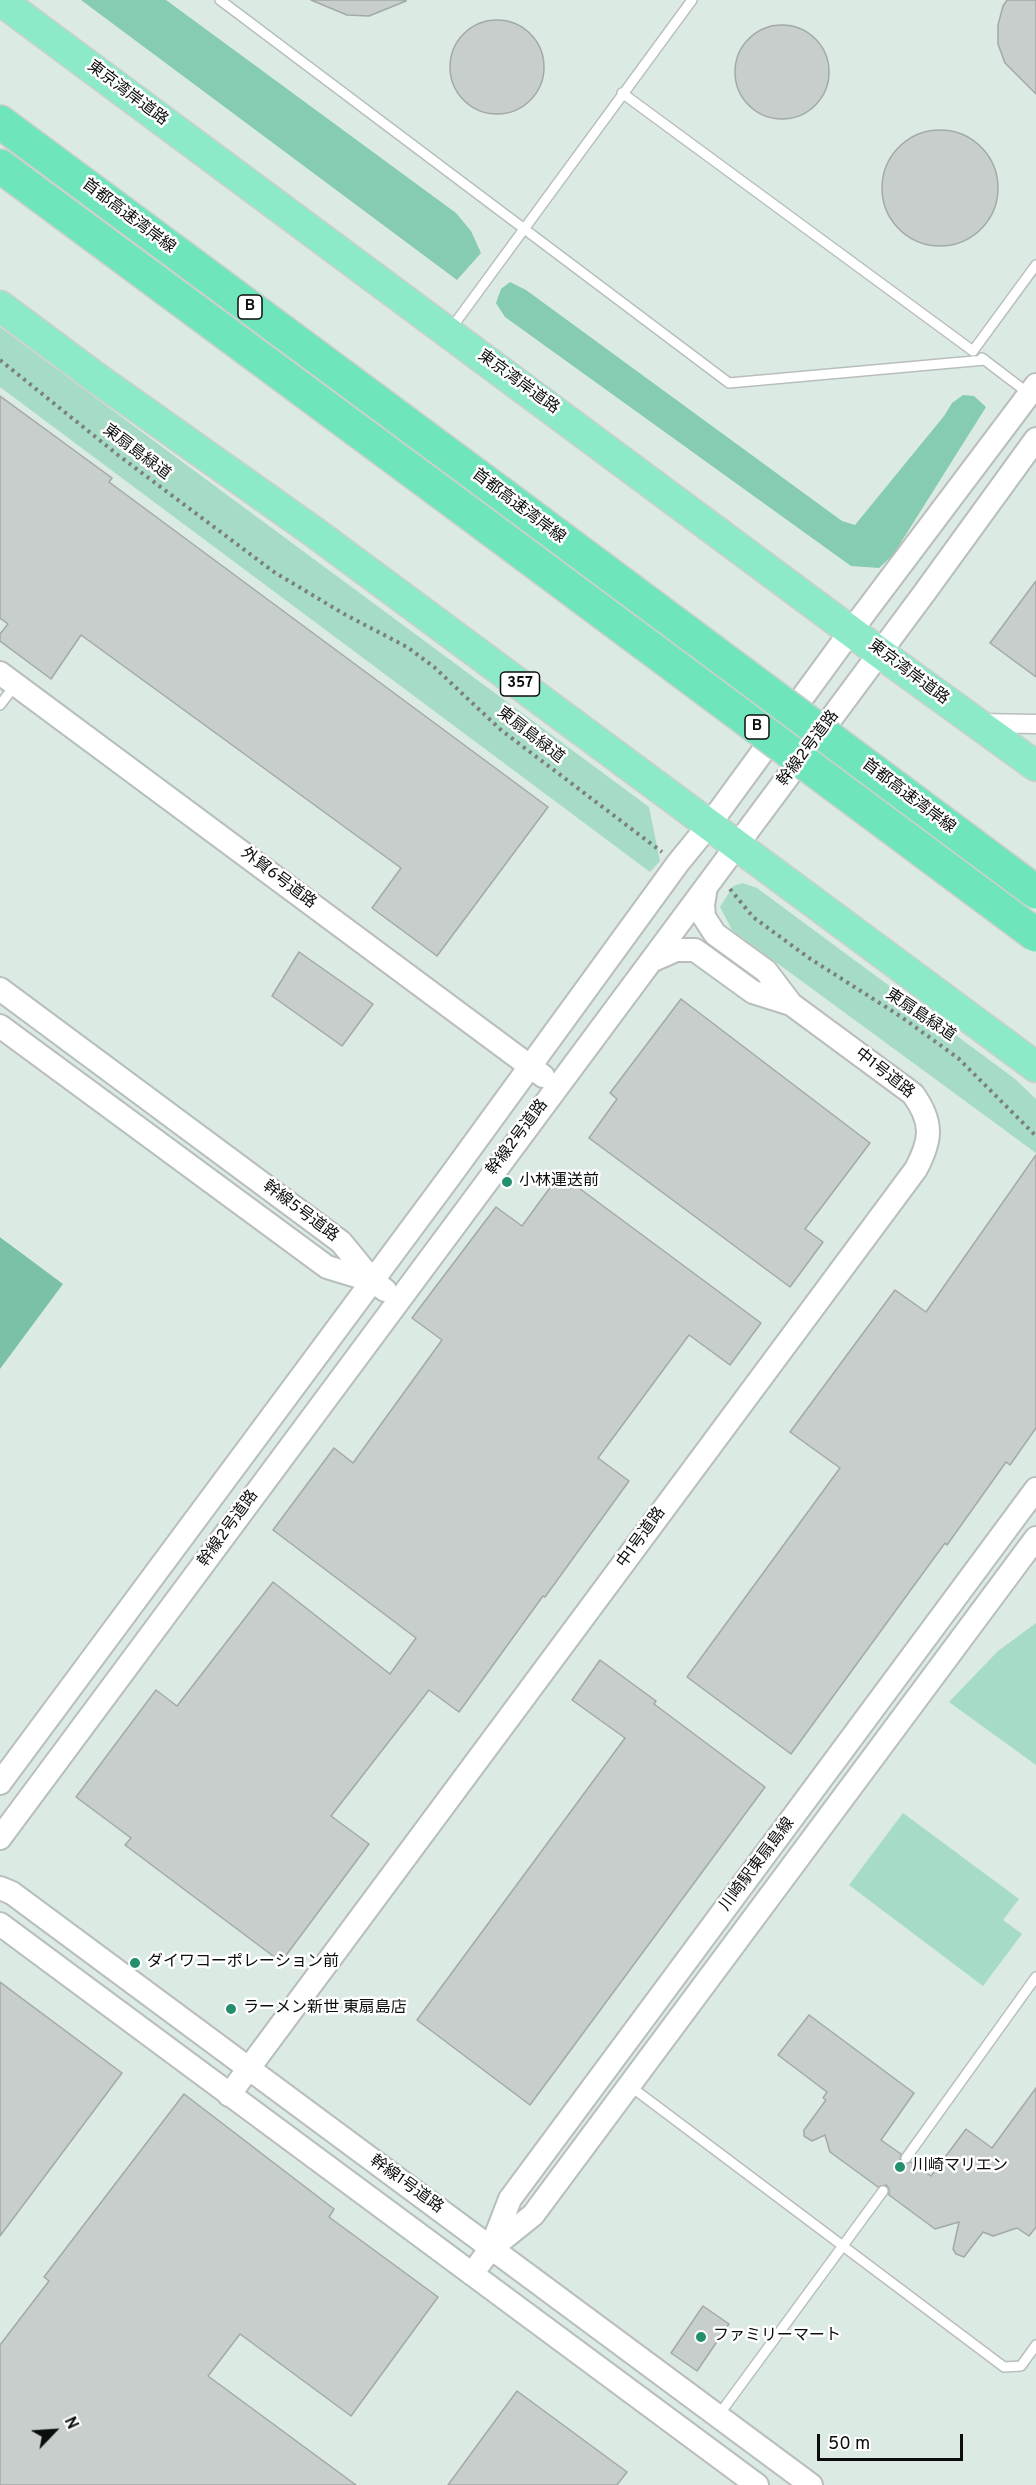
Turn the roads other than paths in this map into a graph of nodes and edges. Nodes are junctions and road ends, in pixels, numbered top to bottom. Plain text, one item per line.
1 (0, 0) edge
2 (220, 0) edge
3 (692, 0) edge
4 (622, 93) junction
5 (0, 122) edge
6 (0, 166) edge
7 (525, 227) junction
8 (1036, 265) edge
9 (0, 306) edge
10 (448, 332) junction
11 (973, 351) junction
12 (985, 360) junction
13 (1033, 389) edge
14 (1036, 439) edge
15 (851, 631) junction
16 (880, 653) junction
17 (8, 678) edge
18 (0, 705) edge
19 (975, 723) junction
20 (1036, 724) edge
21 (1036, 766) edge
22 (709, 825) junction
23 (737, 846) junction
24 (711, 880) junction
25 (1036, 892) edge
26 (1036, 935) edge
27 (651, 961) junction
28 (0, 989) edge
29 (790, 1004) junction
30 (0, 1026) edge
31 (531, 1067) junction
32 (1036, 1067) edge
33 (557, 1086) junction
34 (373, 1281) junction
35 (398, 1299) junction
36 (1036, 1489) edge
37 (1036, 1538) edge
38 (0, 1783) edge
39 (0, 1838) edge
40 (0, 1888) edge
41 (0, 1924) edge
42 (1036, 1977) edge
43 (249, 2069) junction
44 (628, 2085) junction
45 (229, 2095) junction
46 (906, 2158) dead end
47 (883, 2191) dead end
48 (844, 2245) junction
49 (491, 2248) junction
50 (472, 2274) junction
51 (1036, 2345) edge
52 (718, 2416) junction
53 (757, 2485) edge
54 (811, 2485) edge

1 - 10 highway, 東京湾岸道路
2 - 7 lane
3 - 4 lane
4 - 7 lane
4 - 11 lane
5 - 25 highway, 首都高速湾岸線 / B, bridge
6 - 26 highway, 首都高速湾岸線 / B, bridge
7 - 10 lane
7 - 12 lane
8 - 11 lane
9 - 22 highway, 357
10 - 15 highway, 東京湾岸道路
11 - 12 lane
12 - 13 lane
13 - 15 street, 幹線2号道路
14 - 16 street, 幹線2号道路
15 - 16 highway, 東京湾岸道路
15 - 22 street, 幹線2号道路
16 - 19 highway, 東京湾岸道路
16 - 23 street, 幹線2号道路
17 - 18 lane
17 - 31 street, 外貿6号道路
19 - 20 street
19 - 21 highway, 東京湾岸道路
22 - 23 highway, 357
22 - 31 street, 幹線2号道路
23 - 24 street, 幹線2号道路
23 - 32 highway, 357
24 - 27 street, 幹線2号道路
24 - 29 street, 中1号道路
27 - 29 street, 中1号道路
27 - 33 street, 幹線2号道路
28 - 34 street, 幹線5号道路
29 - 43 street, 中1号道路
30 - 34 street, 幹線5号道路
31 - 33 street, 外貿6号道路
31 - 34 street, 幹線2号道路
33 - 35 street, 幹線2号道路
34 - 35 street
34 - 38 street, 幹線2号道路
35 - 39 street, 幹線2号道路
36 - 49 street, 川崎駅東扇島線
37 - 44 street, 川崎駅東扇島線
40 - 43 street, 幹線1号道路
41 - 45 street, 幹線1号道路
42 - 46 lane
43 - 45 street, 中1号道路
43 - 49 street, 幹線1号道路
44 - 48 lane
44 - 49 street, 川崎駅東扇島線
45 - 50 street, 幹線1号道路
47 - 48 lane
48 - 51 lane
48 - 52 lane
49 - 50 street, 川崎駅東扇島線
49 - 52 street, 幹線1号道路
50 - 53 street, 幹線1号道路
52 - 54 street, 幹線1号道路

